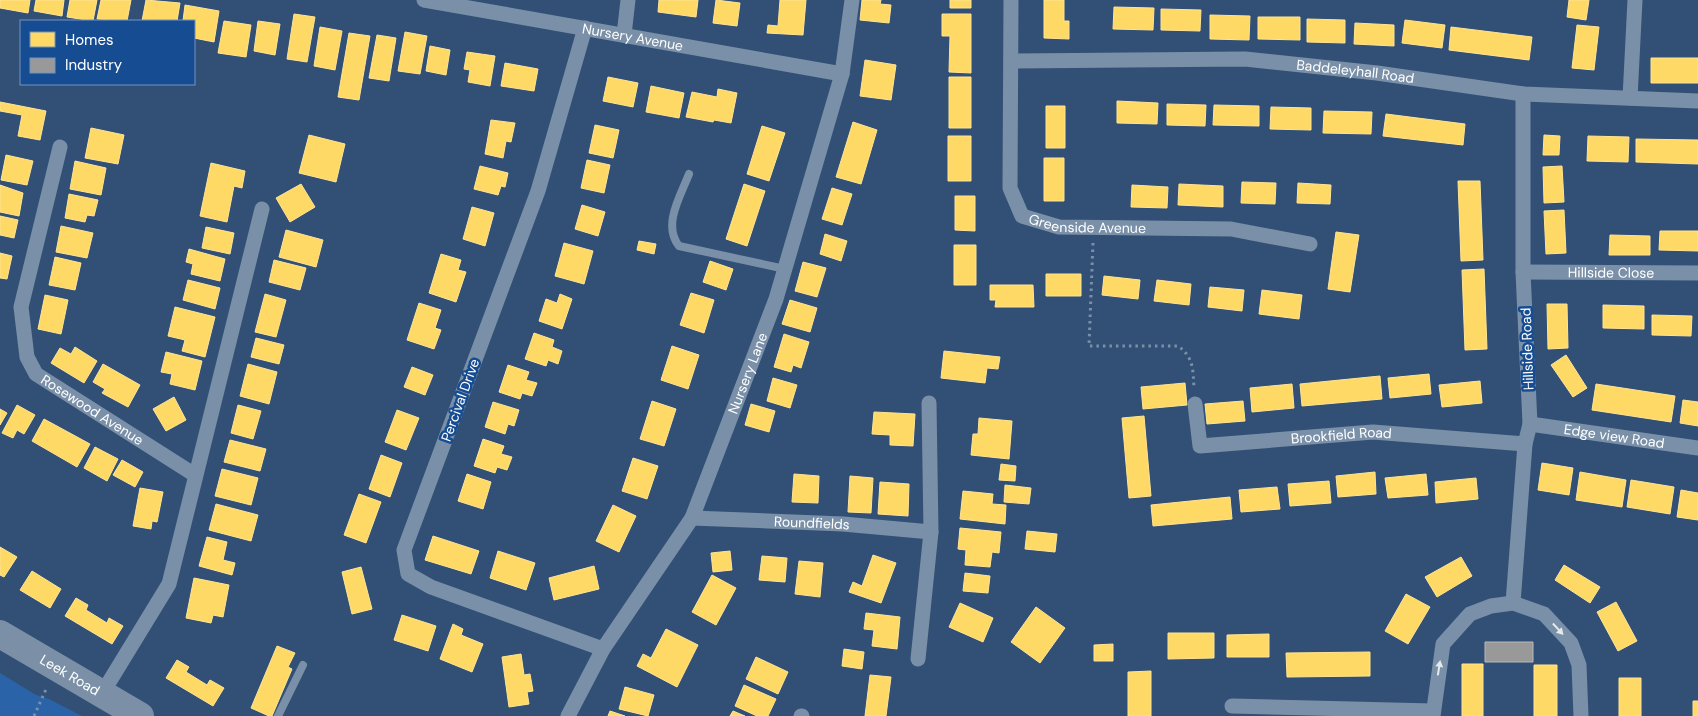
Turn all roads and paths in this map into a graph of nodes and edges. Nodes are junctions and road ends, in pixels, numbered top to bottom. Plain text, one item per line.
1 (424, 0) edge
2 (628, 0) edge
3 (852, 0) edge
4 (1011, 0) edge
5 (1635, 0) edge
6 (584, 28) junction
7 (624, 35) junction
8 (1011, 61) junction
9 (842, 74) junction
10 (1523, 94) junction
11 (1630, 98) junction
12 (1698, 101) edge
13 (60, 147) dead end
14 (689, 174) dead end
15 (262, 209) dead end
16 (1094, 227) junction
17 (1310, 244) dead end
18 (785, 269) junction
19 (1523, 272) junction
20 (1698, 272) edge
21 (930, 403) dead end
22 (1195, 404) joint
23 (1530, 424) junction
24 (1525, 444) junction
25 (1698, 448) edge
26 (195, 475) junction
27 (692, 518) junction
28 (931, 532) junction
29 (1514, 603) junction
30 (0, 634) edge
31 (603, 649) junction
32 (918, 659) dead end
33 (302, 665) dead end
34 (57, 666) junction
35 (103, 692) junction
36 (1232, 706) dead end
37 (1434, 713) edge
38 (34, 716) edge
39 (140, 716) edge
40 (278, 716) edge
41 (568, 716) edge
42 (1581, 716) edge

1 - 6 street, Nursery Avenue
2 - 7 street
3 - 9 street, Nursery Lane
4 - 8 street, Greenside Avenue
5 - 11 street
6 - 7 street, Nursery Avenue
6 - 31 street, Percival Drive
7 - 9 street, Nursery Avenue
8 - 10 street, Baddeleyhall Road
8 - 16 street, Greenside Avenue
9 - 18 street, Nursery Lane
10 - 11 street, Baddeleyhall Road
10 - 19 street, Hillside Road
11 - 12 street, Baddeleyhall Road
13 - 26 street, Rosewood Avenue
14 - 18 lane
15 - 26 street
16 - 17 street, Greenside Avenue
16 - 22 path
18 - 27 street, Nursery Lane
19 - 20 street, Hillside Close
19 - 23 street, Hillside Road
21 - 28 street
22 - 24 street, Brookfield Road
23 - 24 street, Hillside Road
23 - 25 street, Edge view Road
24 - 29 street, Hillside Road
26 - 35 street
27 - 28 street, Roundfields
27 - 31 street, Nursery Lane
28 - 32 street
37 -> 29 street
29 -> 42 street
30 - 34 highway, Leek Road
31 - 41 street, Nursery Lane
33 - 40 lane
34 - 35 highway, Leek Road
34 - 38 path
35 - 39 highway, Leek Road
36 - 37 street

